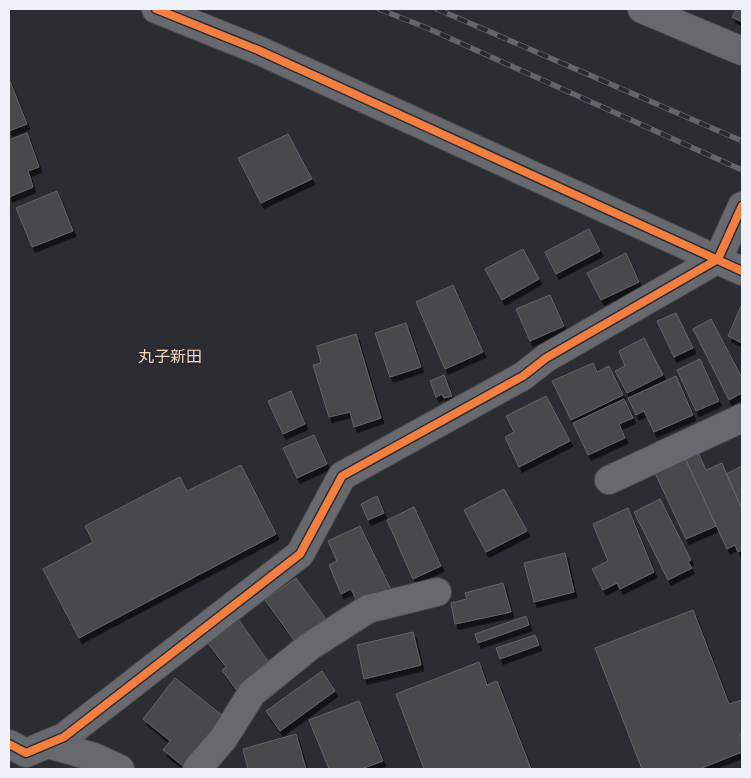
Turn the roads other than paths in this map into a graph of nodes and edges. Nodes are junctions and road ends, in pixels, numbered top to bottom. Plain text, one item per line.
1 (156, 9) edge
2 (642, 9) edge
3 (742, 51) edge
4 (742, 206) edge
5 (718, 259) junction
6 (742, 271) edge
7 (742, 418) edge
8 (609, 480) dead end
9 (437, 592) dead end
10 (9, 744) edge
11 (48, 744) junction
12 (120, 769) edge
13 (197, 769) edge

1 - 5 street
2 - 3 street
4 - 5 street
5 - 6 street
5 - 11 street
7 - 8 street
9 - 13 street
10 - 11 street
11 - 12 street

